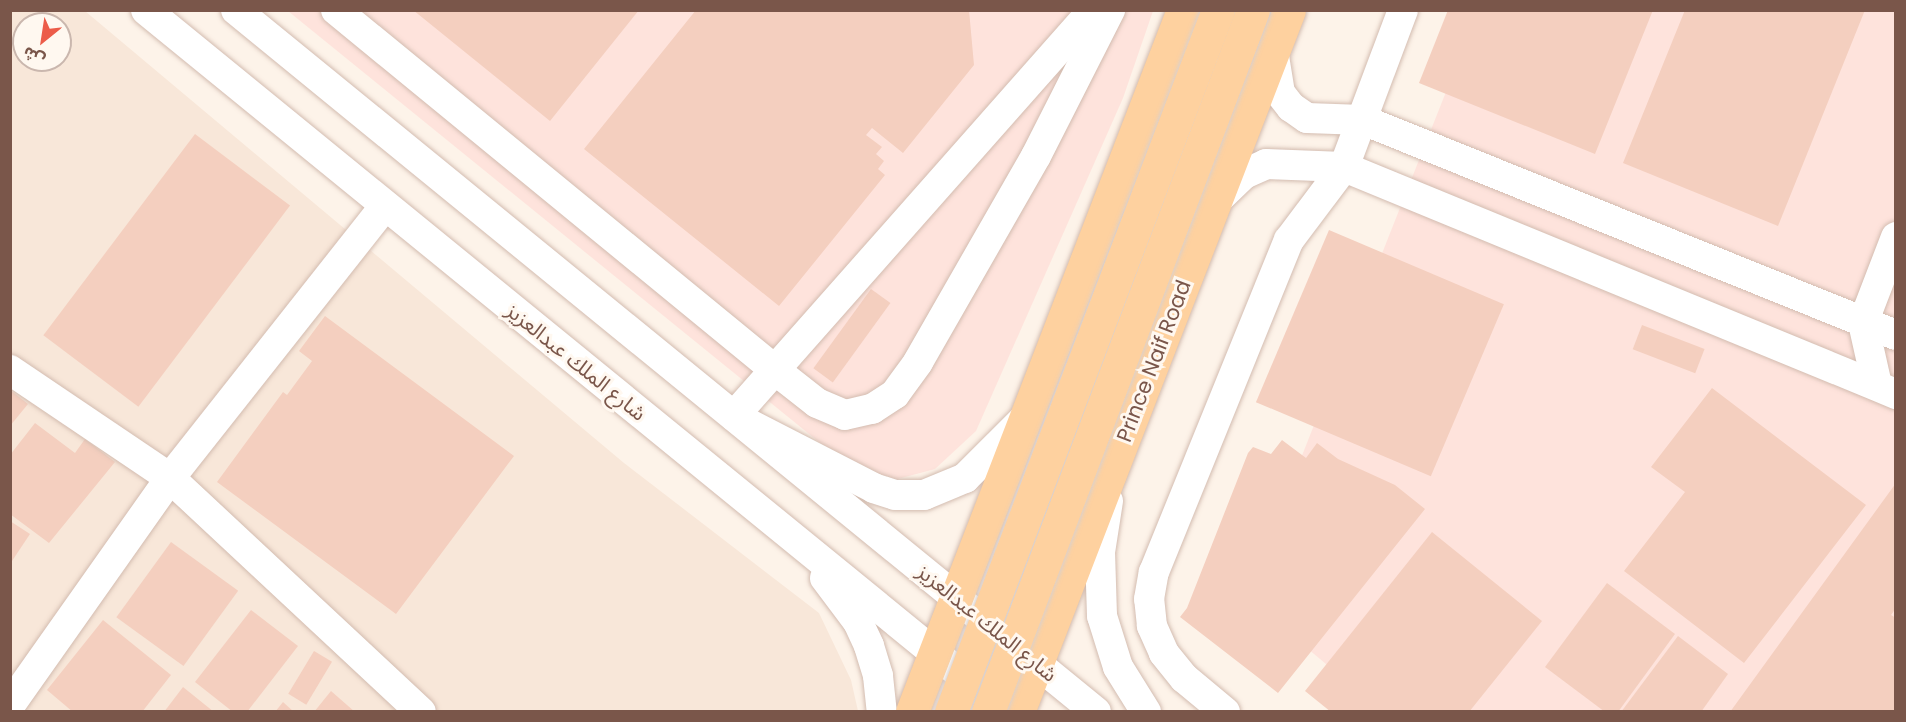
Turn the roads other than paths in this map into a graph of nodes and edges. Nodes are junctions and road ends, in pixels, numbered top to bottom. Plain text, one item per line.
1 (146, 10) edge
2 (236, 10) edge
3 (336, 10) edge
4 (1093, 10) edge
5 (1110, 10) edge
6 (1183, 10) edge
7 (1218, 10) edge
8 (1253, 10) edge
9 (1289, 10) edge
10 (1403, 10) edge
11 (1273, 50) junction
12 (1363, 120) junction
13 (1344, 167) junction
14 (1216, 201) junction
15 (385, 206) junction
16 (1896, 237) edge
17 (1060, 320) junction
18 (1863, 323) junction
19 (1896, 335) edge
20 (1157, 347) junction
21 (10, 370) edge
22 (775, 370) junction
23 (1889, 382) edge
24 (734, 416) junction
25 (1024, 418) junction
26 (1114, 464) junction
27 (170, 478) junction
28 (796, 540) junction
29 (956, 597) junction
30 (935, 653) junction
31 (1037, 663) junction
32 (10, 705) edge
33 (421, 711) edge
34 (882, 711) edge
35 (912, 711) edge
36 (951, 711) edge
37 (988, 711) edge
38 (1007, 711) edge
39 (1018, 711) edge
40 (1096, 711) edge
41 (1146, 711) edge
42 (1225, 711) edge

1 - 15 street, شارع الملك عبدالعزيز
2 - 24 street, شارع الملك عبدالعزيز
3 - 22 street
4 - 22 street
5 - 22 street
6 - 17 main road
7 - 36 main road, bridge
8 - 37 main road, bridge
9 - 11 main road, Prince Naif Road
10 - 12 street
11 - 12 street
11 - 14 main road, Prince Naif Road
12 - 13 street
12 - 18 street
13 - 14 street
13 - 23 street
13 - 42 street
14 - 20 main road, Prince Naif Road
15 - 27 street
15 - 28 street, شارع الملك عبدالعزيز
16 - 18 street
17 - 20 main road
17 - 25 main road
18 - 19 street
18 - 23 street
20 - 26 main road, Prince Naif Road
21 - 27 street
22 - 24 street
24 - 25 street
24 - 29 street, شارع الملك عبدالعزيز
25 - 29 main road
26 - 31 main road, Prince Naif Road
26 - 41 street
27 - 32 street
27 - 33 street
28 - 30 street, شارع الملك عبدالعزيز
28 - 34 street
29 - 30 main road
29 - 31 street, شارع الملك عبدالعزيز
30 - 35 main road
30 - 38 street, شارع الملك عبدالعزيز
31 - 39 main road, Prince Naif Road
31 - 40 street, شارع الملك عبدالعزيز

